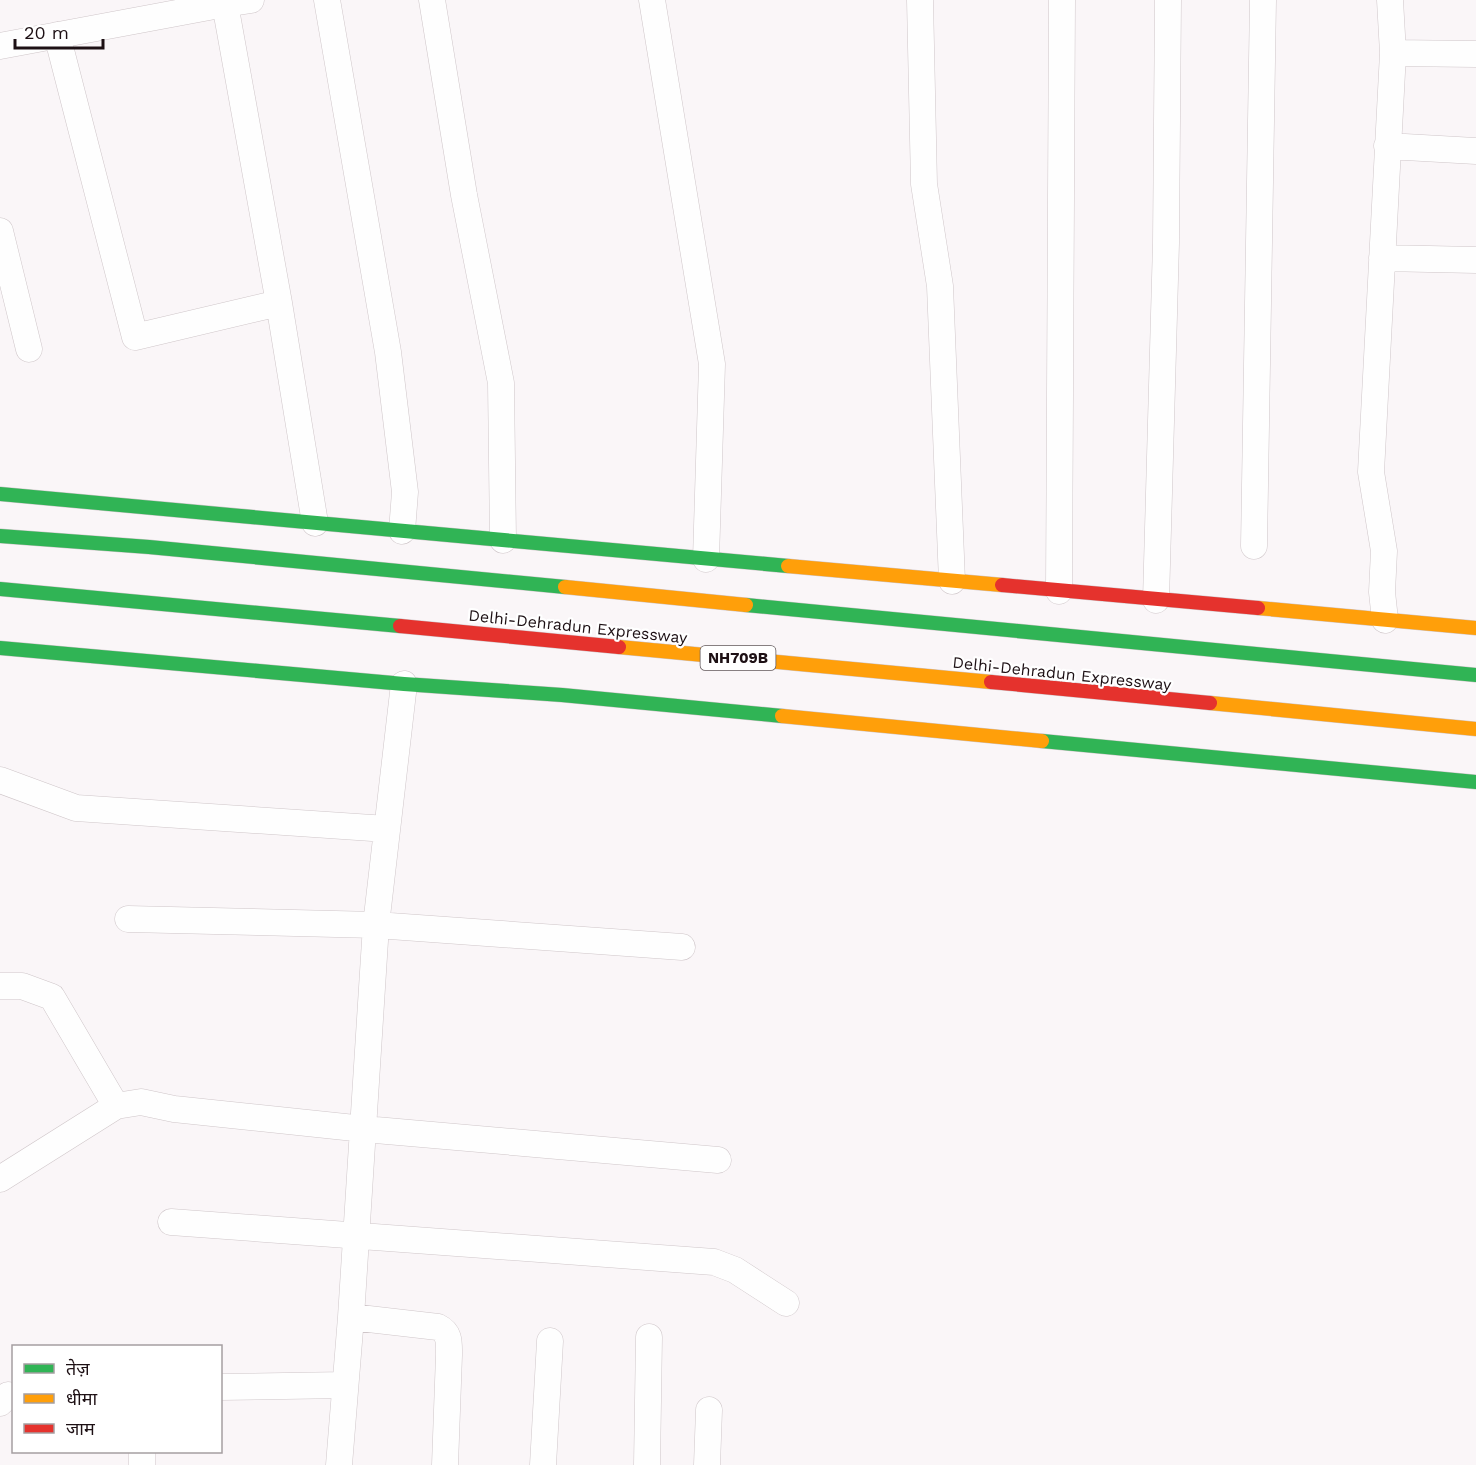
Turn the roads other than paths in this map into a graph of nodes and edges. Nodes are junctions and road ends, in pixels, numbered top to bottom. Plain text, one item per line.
1 (251, 0) edge
2 (327, 0) edge
3 (432, 0) edge
4 (652, 0) edge
5 (920, 0) edge
6 (1062, 0) edge
7 (1168, 0) edge
8 (1263, 0) edge
9 (1390, 0) edge
10 (225, 2) edge
11 (57, 35) junction
12 (0, 46) edge
13 (1393, 52) junction
14 (1476, 54) edge
15 (1387, 146) junction
16 (1476, 151) edge
17 (0, 231) edge
18 (1382, 258) junction
19 (1476, 260) edge
20 (279, 303) junction
21 (29, 350) dead end
22 (0, 494) edge
23 (315, 523) junction
24 (402, 531) junction
25 (0, 536) edge
26 (503, 540) junction
27 (1254, 546) dead end
28 (706, 558) junction
29 (952, 581) junction
30 (0, 589) edge
31 (1059, 591) junction
32 (1156, 600) junction
33 (1385, 620) junction
34 (1476, 628) edge
35 (0, 648) edge
36 (1476, 675) edge
37 (404, 684) junction
38 (1476, 729) edge
39 (0, 780) edge
40 (1476, 782) edge
41 (387, 829) junction
42 (128, 919) dead end
43 (376, 925) junction
44 (682, 947) dead end
45 (0, 986) edge
46 (116, 1106) junction
47 (364, 1129) junction
48 (718, 1160) dead end
49 (0, 1179) edge
50 (171, 1222) dead end
51 (356, 1237) junction
52 (786, 1303) dead end
53 (351, 1317) junction
54 (649, 1337) dead end
55 (550, 1341) dead end
56 (345, 1385) junction
57 (222, 1387) edge
58 (709, 1410) dead end
59 (339, 1465) edge
60 (445, 1465) edge
61 (543, 1465) edge
62 (647, 1465) edge
63 (707, 1465) edge

1 - 10 street
2 - 24 street
3 - 26 street
4 - 28 street
5 - 29 street
6 - 31 street
7 - 32 street
8 - 27 street
9 - 13 street
10 - 11 street
10 - 20 street
11 - 12 street
11 - 20 street
13 - 14 street
13 - 15 street
15 - 16 street
15 - 18 street
17 - 21 street
18 - 19 street
18 - 33 street
20 - 23 street
22 - 23 main road
23 - 24 main road
24 - 26 main road
25 - 36 main road
26 - 28 main road
28 - 29 main road
29 - 31 main road
30 - 38 main road, Delhi-Dehradun Expressway / NH709B
31 - 32 main road
32 - 33 main road
33 - 34 main road
35 - 37 main road
37 - 40 main road
37 - 41 street
39 - 41 street
41 - 43 street
42 - 43 street
43 - 44 street
43 - 47 street
45 - 46 street
46 - 47 street
46 - 49 street
47 - 48 street
47 - 51 street
50 - 51 street
51 - 52 street
51 - 53 street
53 - 56 street
53 - 60 street
54 - 62 street
55 - 61 street
56 - 57 street
56 - 59 street
58 - 63 street

